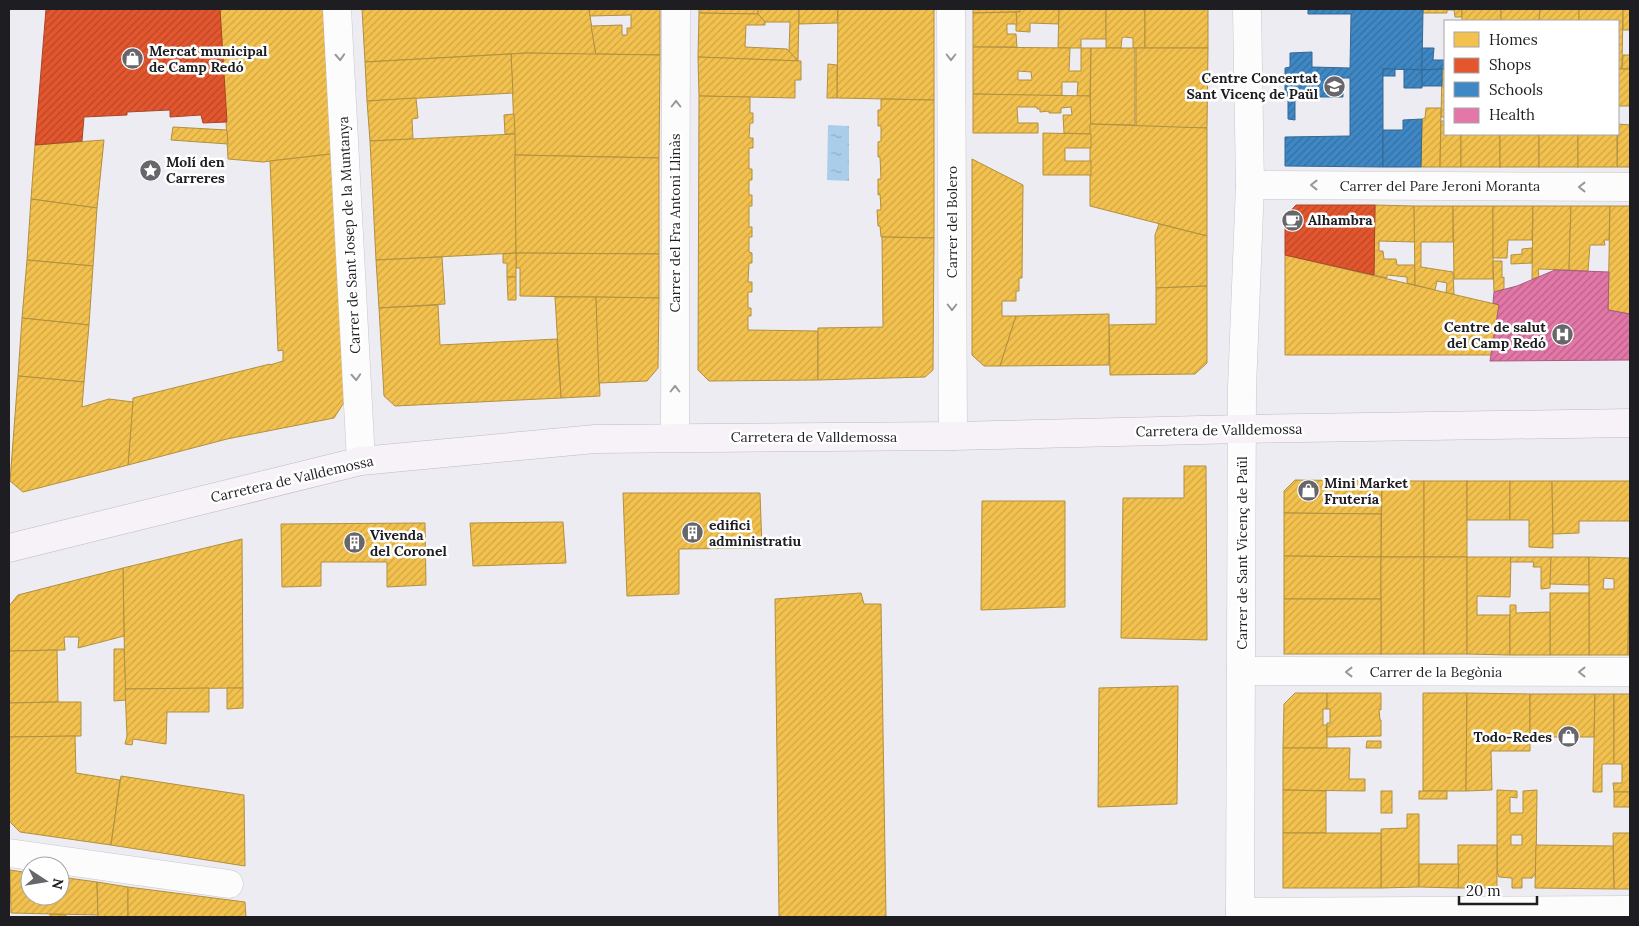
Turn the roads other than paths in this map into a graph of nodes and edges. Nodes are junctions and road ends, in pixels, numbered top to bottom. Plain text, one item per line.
1 (338, 9) edge
2 (676, 9) edge
3 (950, 9) edge
4 (1247, 9) edge
5 (1250, 185) junction
6 (1630, 187) edge
7 (1630, 423) edge
8 (1242, 429) junction
9 (953, 436) junction
10 (675, 437) junction
11 (361, 461) junction
12 (9, 548) edge
13 (1241, 671) junction
14 (1630, 672) edge
15 (9, 853) edge
16 (229, 884) dead end
17 (1630, 910) edge
18 (1240, 914) edge

1 -> 11 street, Carrer de Sant Josep de la Muntanya
10 -> 2 street, Carrer del Fra Antoni Llinàs
3 -> 9 street, Carrer del Bolero
4 - 5 street, Carrer de Sant Vicenç de Paül
6 -> 5 street, Carrer del Pare Jeroni Moranta
5 - 8 street, Carrer de Sant Vicenç de Paül
7 - 8 main road, Carretera de Valldemossa
8 - 9 main road, Carretera de Valldemossa
8 - 13 street, Carrer de Sant Vicenç de Paül
9 - 10 main road, Carretera de Valldemossa
10 - 11 main road, Carretera de Valldemossa
11 - 12 main road, Carretera de Valldemossa
14 -> 13 street, Carrer de la Begònia
13 - 18 street, Carrer de Sant Vicenç de Paül
15 - 16 street
17 - 18 street

